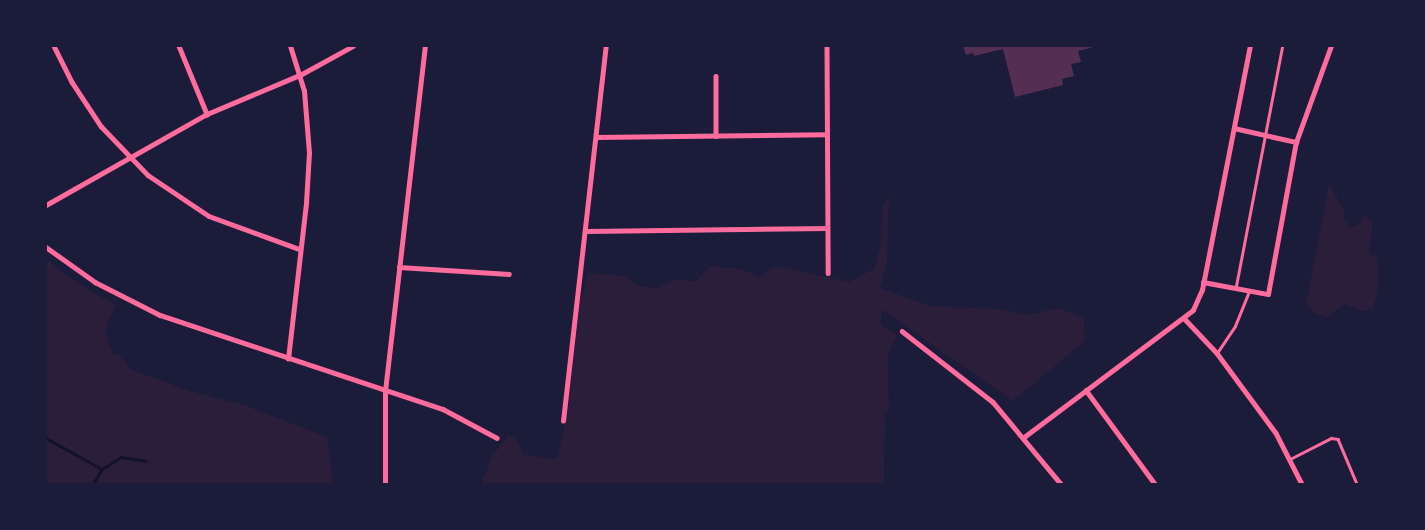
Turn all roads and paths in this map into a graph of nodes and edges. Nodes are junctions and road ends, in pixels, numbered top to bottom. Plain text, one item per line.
1 (54, 46) edge
2 (179, 46) edge
3 (290, 46) edge
4 (353, 46) edge
5 (425, 46) edge
6 (606, 46) edge
7 (827, 46) edge
8 (1250, 46) edge
9 (1282, 46) edge
10 (1331, 46) edge
11 (300, 75) junction
12 (716, 76) dead end
13 (208, 114) junction
14 (1234, 128) junction
15 (827, 134) junction
16 (1265, 135) junction
17 (716, 136) junction
18 (596, 137) junction
19 (1296, 142) junction
20 (129, 157) junction
21 (46, 205) edge
22 (827, 229) junction
23 (586, 231) junction
24 (46, 247) edge
25 (299, 249) junction
26 (399, 267) junction
27 (828, 273) dead end
28 (509, 274) dead end
29 (1203, 282) junction
30 (1236, 288) junction
31 (1249, 290) junction
32 (1184, 318) junction
33 (902, 331) dead end
34 (1217, 353) junction
35 (288, 359) junction
36 (1086, 390) junction
37 (385, 391) junction
38 (563, 421) dead end
39 (1024, 437) junction
40 (497, 438) dead end
41 (1290, 460) junction
42 (1300, 484) edge
43 (385, 485) edge
44 (1061, 485) edge
45 (1155, 485) edge
46 (1357, 485) edge

1 - 20 street
2 - 13 street
3 - 11 street
4 - 11 street
5 - 26 street
6 - 18 street
7 - 15 street
8 - 14 street
9 - 16 lane
10 - 19 street
11 - 13 street
11 - 25 street
12 - 17 street
13 - 20 street
14 - 16 street
14 - 29 street
15 - 17 street
15 - 22 street
16 - 19 street
16 - 30 lane
17 - 18 street
18 - 23 street
19 - 31 street
20 - 21 street
20 - 25 street
22 - 23 street
22 - 27 street
23 - 38 street
24 - 35 street
25 - 35 street
26 - 28 street
26 - 37 street
29 - 30 street
29 - 32 street
30 - 31 street
31 - 34 lane
32 - 34 street
32 - 36 street
33 - 39 street
34 - 41 street
35 - 37 street
36 - 39 street
36 - 45 street
37 - 40 street
37 - 43 street
39 - 44 street
41 - 42 street
41 - 46 lane

